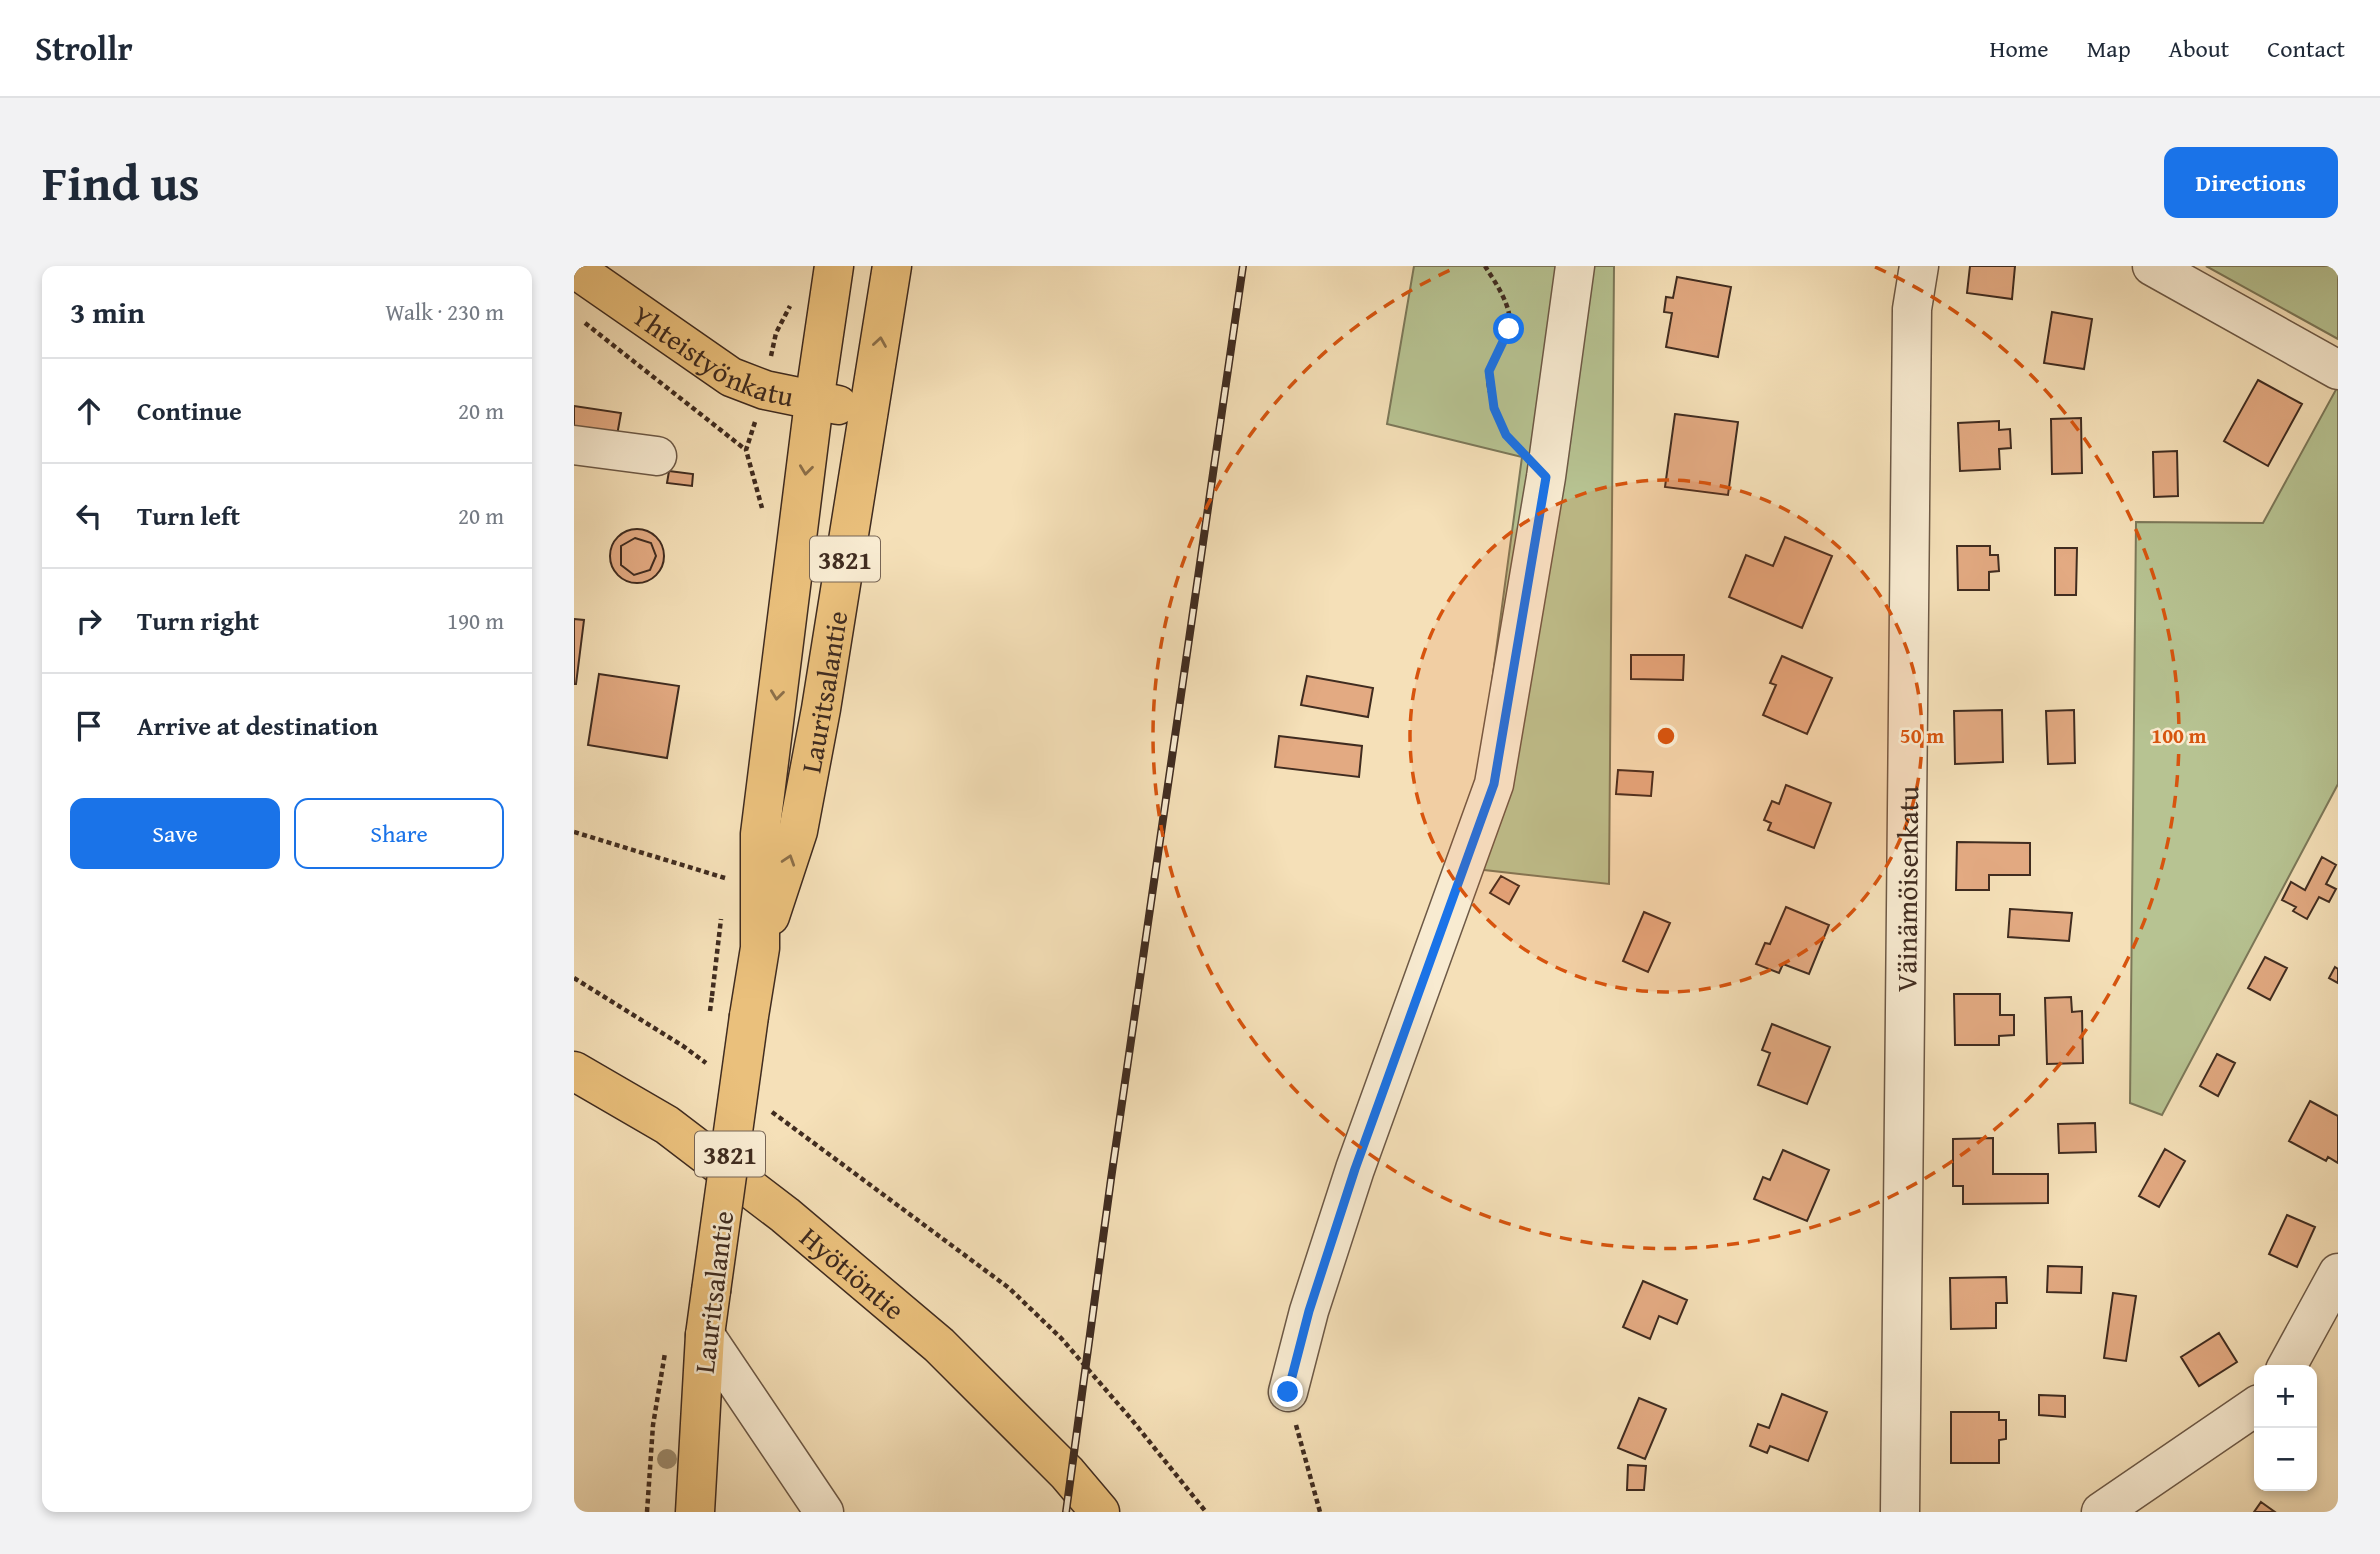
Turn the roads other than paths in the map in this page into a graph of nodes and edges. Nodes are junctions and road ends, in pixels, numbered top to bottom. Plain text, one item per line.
1 (834, 266) edge
2 (892, 266) edge
3 (1575, 266) edge
4 (1919, 266) edge
5 (2152, 266) edge
6 (574, 268) edge
7 (2338, 370) edge
8 (814, 402) junction
9 (869, 410) junction
10 (574, 445) edge
11 (657, 456) dead end
12 (760, 948) junction
13 (574, 1071) edge
14 (2338, 1273) edge
15 (705, 1335) junction
16 (2288, 1365) edge
17 (1288, 1392) road end
18 (2254, 1407) edge
19 (695, 1512) edge
20 (824, 1512) edge
21 (1100, 1512) edge
22 (1900, 1512) edge
23 (2101, 1512) edge

1 - 8 main road, Lauritsalantie
9 -> 2 main road, Lauritsalantie / 3821
3 - 17 street
4 - 22 street, Väinämöisenkatu
5 - 7 street
6 - 8 main road, Yhteistyönkatu
8 - 9 main road, Yhteistyönkatu
8 -> 12 main road, Lauritsalantie
12 -> 9 main road, Lauritsalantie / 3821
10 - 11 street
12 - 15 main road, Lauritsalantie / 3821, bridge
13 - 21 main road, Hyötiöntie
14 - 16 street
15 - 19 main road, Lauritsalantie / 3821
15 - 20 street
18 - 23 street

